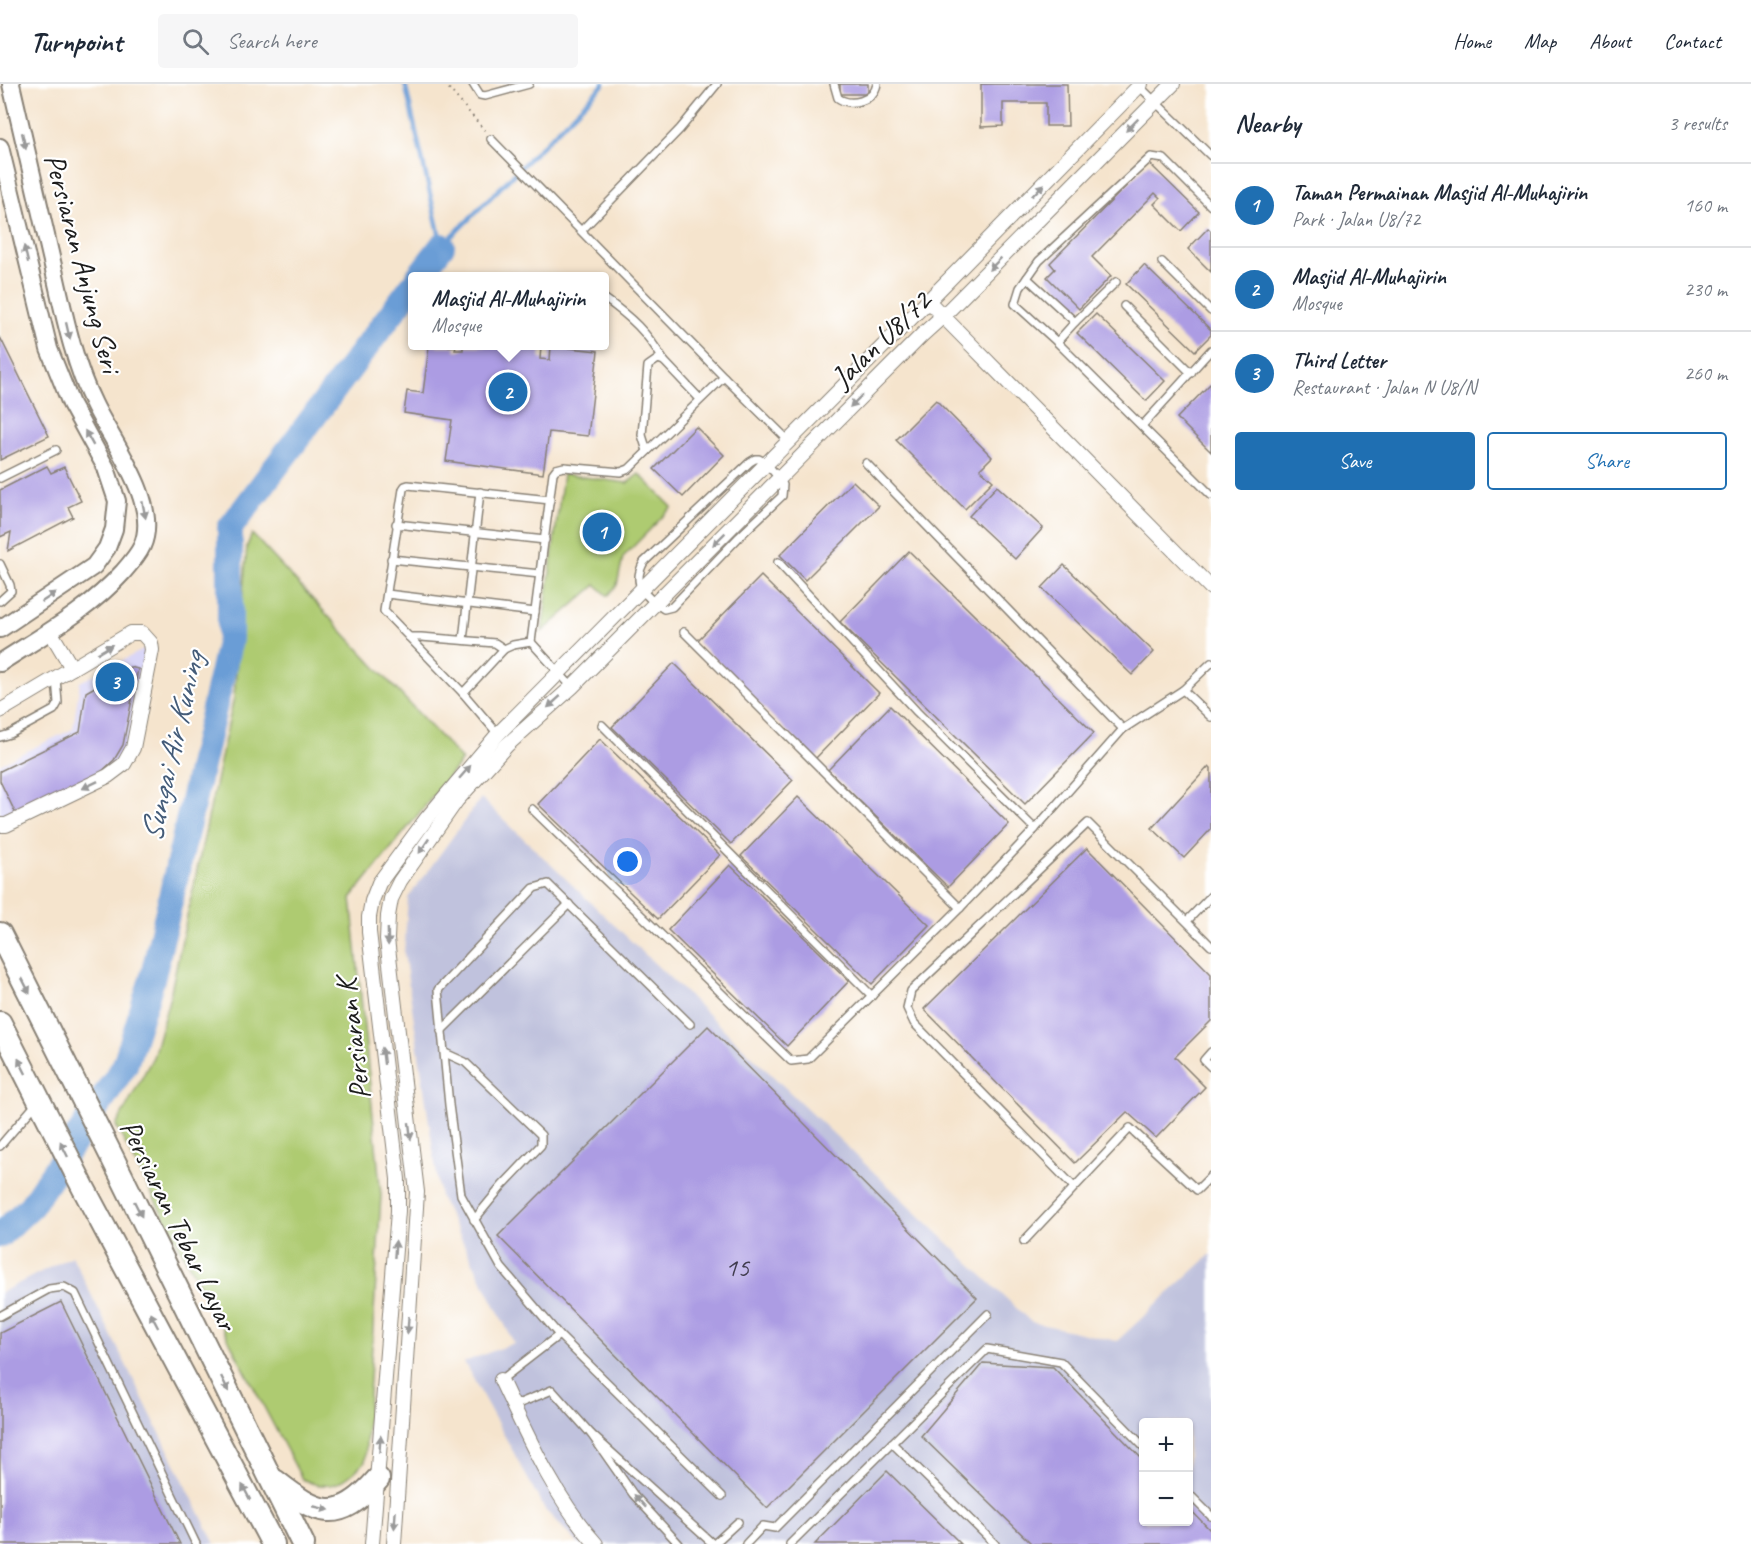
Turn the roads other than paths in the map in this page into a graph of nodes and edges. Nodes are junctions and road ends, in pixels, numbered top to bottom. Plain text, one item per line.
1 (11, 84) edge
2 (473, 84) edge
3 (530, 84) edge
4 (717, 84) edge
5 (834, 84) edge
6 (877, 84) edge
7 (1173, 84) edge
8 (1139, 85) edge
9 (1155, 102) junction
10 (491, 139) road end
11 (0, 147) edge
12 (1211, 156) edge
13 (1211, 206) edge
14 (582, 230) junction
15 (1162, 262) dead end
16 (1028, 278) junction
17 (1116, 282) dead end
18 (928, 301) junction
19 (609, 302) edge
20 (1124, 306) dead end
21 (1211, 311) edge
22 (943, 316) junction
23 (1075, 322) junction
24 (1057, 342) junction
25 (1211, 350) edge
26 (664, 362) junction
27 (1191, 373) junction
28 (724, 377) junction
29 (700, 399) junction
30 (1142, 426) junction
31 (788, 440) junction
32 (56, 450) dead end
33 (647, 451) junction
34 (866, 463) dead end
35 (766, 464) junction
36 (0, 477) edge
37 (779, 478) junction
38 (480, 492) junction
39 (1211, 495) edge
40 (550, 500) junction
41 (396, 524) junction
42 (476, 533) junction
43 (545, 540) junction
44 (391, 559) junction
45 (778, 562) dead end
46 (0, 564) edge
47 (472, 567) junction
48 (540, 574) junction
49 (1211, 588) edge
50 (641, 589) junction
51 (387, 594) junction
52 (0, 601) edge
53 (467, 604) junction
54 (655, 604) junction
55 (535, 612) junction
56 (613, 617) joint
57 (0, 629) edge
58 (50, 631) junction
59 (627, 632) joint
60 (684, 632) dead end
61 (409, 637) junction
62 (463, 640) junction
63 (531, 642) junction
64 (504, 649) junction
65 (0, 663) edge
66 (1211, 663) edge
67 (72, 668) junction
68 (558, 673) junction
69 (56, 678) junction
70 (572, 687) junction
71 (1183, 690) junction
72 (462, 693) junction
73 (0, 711) edge
74 (1211, 717) edge
75 (602, 725) dead end
76 (1123, 729) junction
77 (0, 737) edge
78 (502, 740) junction
79 (532, 809) dead end
80 (0, 825) edge
81 (1035, 829) junction
82 (1211, 896) edge
83 (569, 904) junction
84 (960, 908) junction
85 (1187, 921) junction
86 (0, 934) edge
87 (1211, 946) edge
88 (872, 996) junction
89 (0, 1023) edge
90 (690, 1024) dead end
91 (441, 1031) junction
92 (1211, 1052) edge
93 (445, 1053) junction
94 (1211, 1067) edge
95 (42, 1104) junction
96 (0, 1146) edge
97 (1211, 1176) edge
98 (1074, 1187) junction
99 (474, 1220) junction
100 (1024, 1241) dead end
101 (988, 1314) dead end
102 (0, 1316) edge
103 (559, 1335) junction
104 (501, 1380) joint
105 (513, 1406) junction
106 (591, 1434) junction
107 (892, 1443) junction
108 (1139, 1443) edge
109 (271, 1479) junction
110 (378, 1479) junction
111 (722, 1496) dead end
112 (1193, 1498) edge
113 (1211, 1516) edge
114 (738, 1522) dead end
115 (196, 1544) edge
116 (273, 1544) edge
117 (303, 1544) edge
118 (372, 1544) edge
119 (394, 1544) edge
120 (597, 1544) edge
121 (679, 1544) edge
122 (713, 1544) edge
123 (746, 1544) edge
124 (790, 1544) edge
125 (995, 1544) edge

1 -> 58 street, Persiaran Anjung Seri
2 - 3 lane
4 - 14 lane
5 - 6 lane
7 - 9 street, Jalan U8/72
8 - 9 lane
18 -> 8 street, Jalan U8/72
9 - 12 lane
9 -> 22 street, Jalan U8/72
10 - 14 lane
57 -> 11 street, Persiaran Anjung Seri
13 - 16 lane
14 - 28 lane
15 - 21 lane
16 - 23 lane
16 - 24 lane
17 - 23 lane
18 - 22 street
18 - 31 street, Jalan U8/72
19 - 26 lane
20 - 27 lane
22 -> 37 street, Jalan U8/72
22 - 49 street
23 - 24 lane
24 - 30 lane
25 - 27 lane
26 - 29 lane
26 - 33 lane
27 - 30 lane
28 - 29 lane
28 - 31 lane
29 - 33 lane
30 - 39 lane
31 - 35 street, Jalan U8/72
32 - 36 lane
33 - 40 lane
34 - 76 lane
35 - 37 lane
35 - 50 street, Jalan U8/72
37 -> 54 street, Jalan U8/72
38 - 40 lane
38 - 41 lane
38 - 42 lane
40 - 43 lane
41 - 42 lane
41 - 44 lane
42 - 43 lane
42 - 47 lane
43 - 48 lane
44 - 47 lane
44 - 51 lane
45 - 81 lane
46 - 52 lane
47 - 48 lane
47 - 53 lane
48 - 55 lane
50 - 54 lane
50 - 56 street, Jalan U8/72
51 - 53 lane
51 - 61 lane
53 - 55 lane
53 - 62 lane
54 - 59 street, Jalan U8/72
55 - 63 lane
56 - 68 street, Persiaran K
58 - 65 street, Persiaran Anjung Seri
58 - 67 street
59 - 70 street, Persiaran K
60 - 84 lane
61 - 62 lane
61 - 72 lane
62 - 64 lane
63 - 64 lane
63 - 68 lane
64 - 72 lane
66 - 71 lane
67 - 69 street
67 -> 80 street
68 - 70 lane
68 - 78 street, Persiaran K
69 - 73 street
69 - 77 lane
70 -> 78 street, Persiaran K
71 - 74 lane
71 - 76 lane
72 - 78 lane
75 - 88 lane
76 - 81 lane
110 -> 78 street, Persiaran K
78 -> 119 street, Persiaran K
79 - 88 lane
81 - 84 lane
82 - 85 lane
83 - 90 lane
83 - 91 lane
83 - 91 lane
84 - 88 lane
85 - 87 lane
85 - 98 lane
86 -> 109 main road, Persiaran Tebar Layar
95 -> 89 main road, Persiaran Tebar Layar
91 - 93 lane
92 - 94 lane
93 - 99 lane
93 - 99 lane
95 - 96 lane
116 -> 95 main road, Persiaran Tebar Layar
97 - 98 lane
98 - 100 lane
99 - 103 lane
101 - 123 lane
102 - 115 lane
103 - 104 lane
103 - 111 lane
104 - 105 street
105 - 106 lane
105 - 120 street
121 -> 106 lane
106 - 122 lane
107 - 108 lane
107 - 124 lane
107 - 125 lane
109 -> 110 main road
109 - 117 main road, Persiaran Tebar Layar
110 - 118 street, Persiaran K
112 - 113 lane
114 - 122 lane

